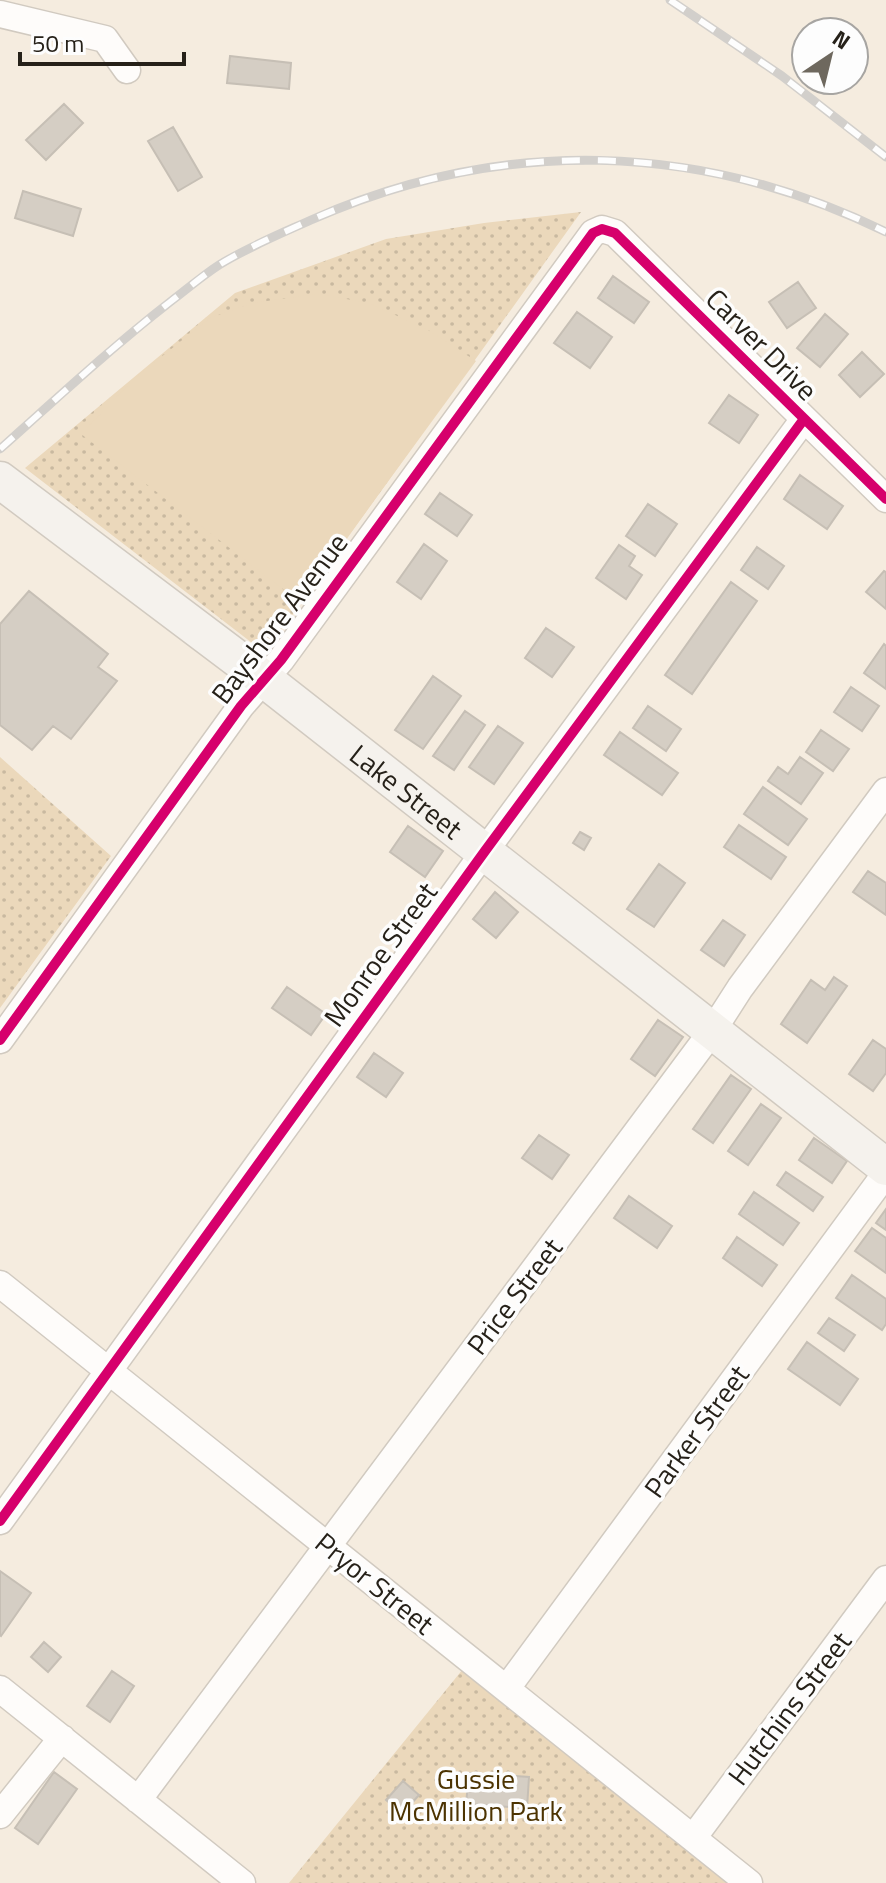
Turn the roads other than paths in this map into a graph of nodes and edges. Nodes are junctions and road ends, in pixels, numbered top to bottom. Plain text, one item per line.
1 (0, 14) edge
2 (127, 70) dead end
3 (602, 229) joint
4 (804, 419) junction
5 (0, 480) edge
6 (886, 499) edge
7 (264, 679) junction
8 (886, 791) edge
9 (485, 851) junction
10 (713, 1030) junction
11 (0, 1040) edge
12 (886, 1170) edge
13 (0, 1284) edge
14 (107, 1370) junction
15 (0, 1521) edge
16 (328, 1545) junction
17 (886, 1579) edge
18 (507, 1688) junction
19 (0, 1689) edge
20 (62, 1738) junction
21 (138, 1800) junction
22 (0, 1815) edge
23 (693, 1838) junction
24 (242, 1883) edge
25 (749, 1883) edge

1 - 2 street
3 - 4 street, Carver Drive
3 - 7 street, Bayshore Avenue
4 - 6 street, Carver Drive
4 - 9 street, Monroe Street
5 - 7 street, Lake Street
7 - 9 street, Lake Street
7 - 11 street, Bayshore Avenue
8 - 10 street, Price Street
9 - 10 street, Lake Street
9 - 14 street, Monroe Street
10 - 12 street, Lake Street
10 - 16 street, Price Street
12 - 18 street, Parker Street
13 - 14 street, Pryor Street
14 - 15 street, Monroe Street
14 - 16 street, Pryor Street
16 - 18 street, Pryor Street
16 - 21 street, Price Street
17 - 23 street, Hutchins Street
18 - 23 street, Pryor Street
19 - 20 street
20 - 21 street
20 - 22 street
21 - 24 street
23 - 25 street, Pryor Street

